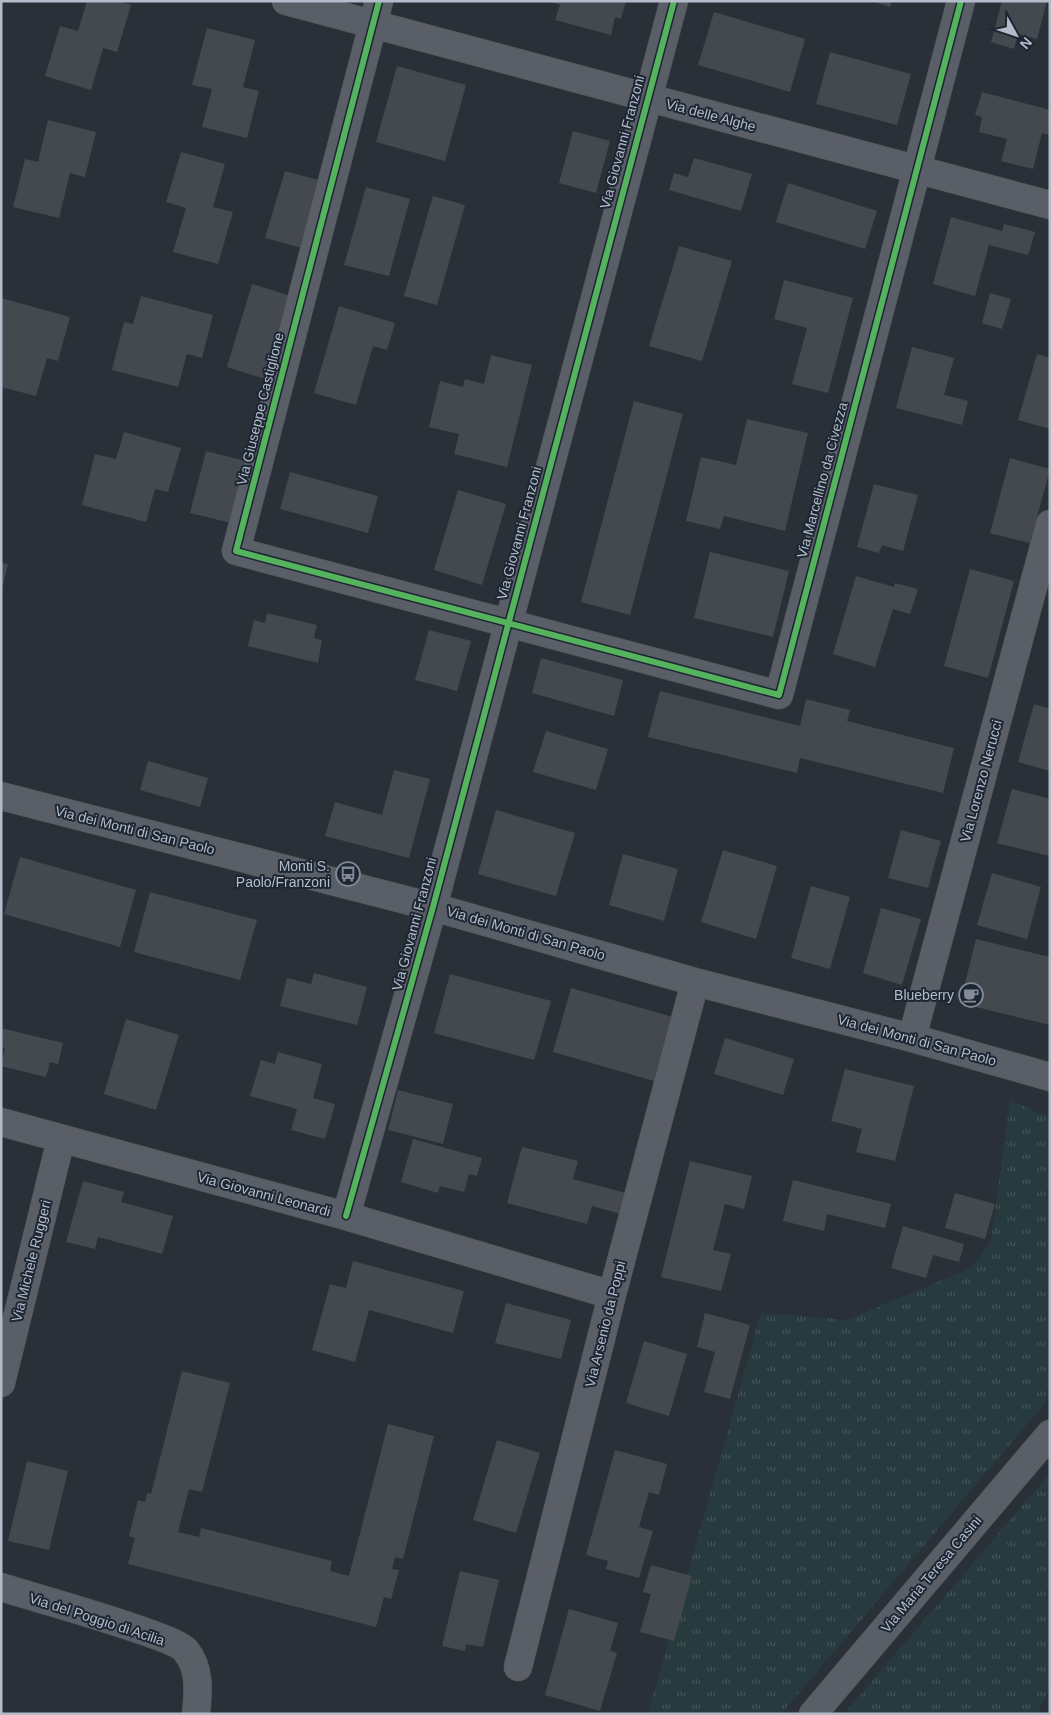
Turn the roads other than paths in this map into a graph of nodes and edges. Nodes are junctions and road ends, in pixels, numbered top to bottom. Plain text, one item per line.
1 (286, 1) edge
2 (674, 1) edge
3 (961, 1) edge
4 (375, 13) edge
5 (647, 97) junction
6 (916, 169) junction
7 (1050, 205) edge
8 (1050, 524) edge
9 (509, 622) junction
10 (1, 796) edge
11 (432, 906) junction
12 (695, 982) junction
13 (912, 1038) junction
14 (1048, 1077) edge
15 (1, 1122) edge
16 (61, 1139) junction
17 (346, 1216) junction
18 (612, 1295) junction
19 (1, 1383) edge
20 (1050, 1434) edge
21 (1, 1588) edge
22 (518, 1667) dead end
23 (196, 1714) edge
24 (813, 1714) edge

1 - 4 street, Via delle Alghe
2 - 5 street, Via Giovanni Franzoni
3 - 6 street, Via Marcellino da Civezza
4 - 5 street, Via delle Alghe
4 - 9 street, Via Giuseppe Castiglione
5 - 6 street, Via delle Alghe
5 - 9 street, Via Giovanni Franzoni
6 - 7 street, Via delle Alghe
6 - 9 street, Via Marcellino da Civezza
8 - 13 street, Via Lorenzo Nerucci
9 - 11 street, Via Giovanni Franzoni
10 - 11 street, Via dei Monti di San Paolo
11 - 12 street, Via dei Monti di San Paolo
11 - 17 street, Via Giovanni Franzoni
12 - 13 street, Via dei Monti di San Paolo
12 - 18 street, Via Arsenio da Poppi
13 - 14 street, Via dei Monti di San Paolo
15 - 16 street, Via Giovanni Leonardi
16 - 17 street, Via Giovanni Leonardi
16 - 19 street, Via Michele Ruggeri
17 - 18 street, Via Giovanni Leonardi
18 - 22 street, Via Arsenio da Poppi
20 - 24 street, Via Maria Teresa Casini
21 - 23 street, Via del Poggio di Acilia

